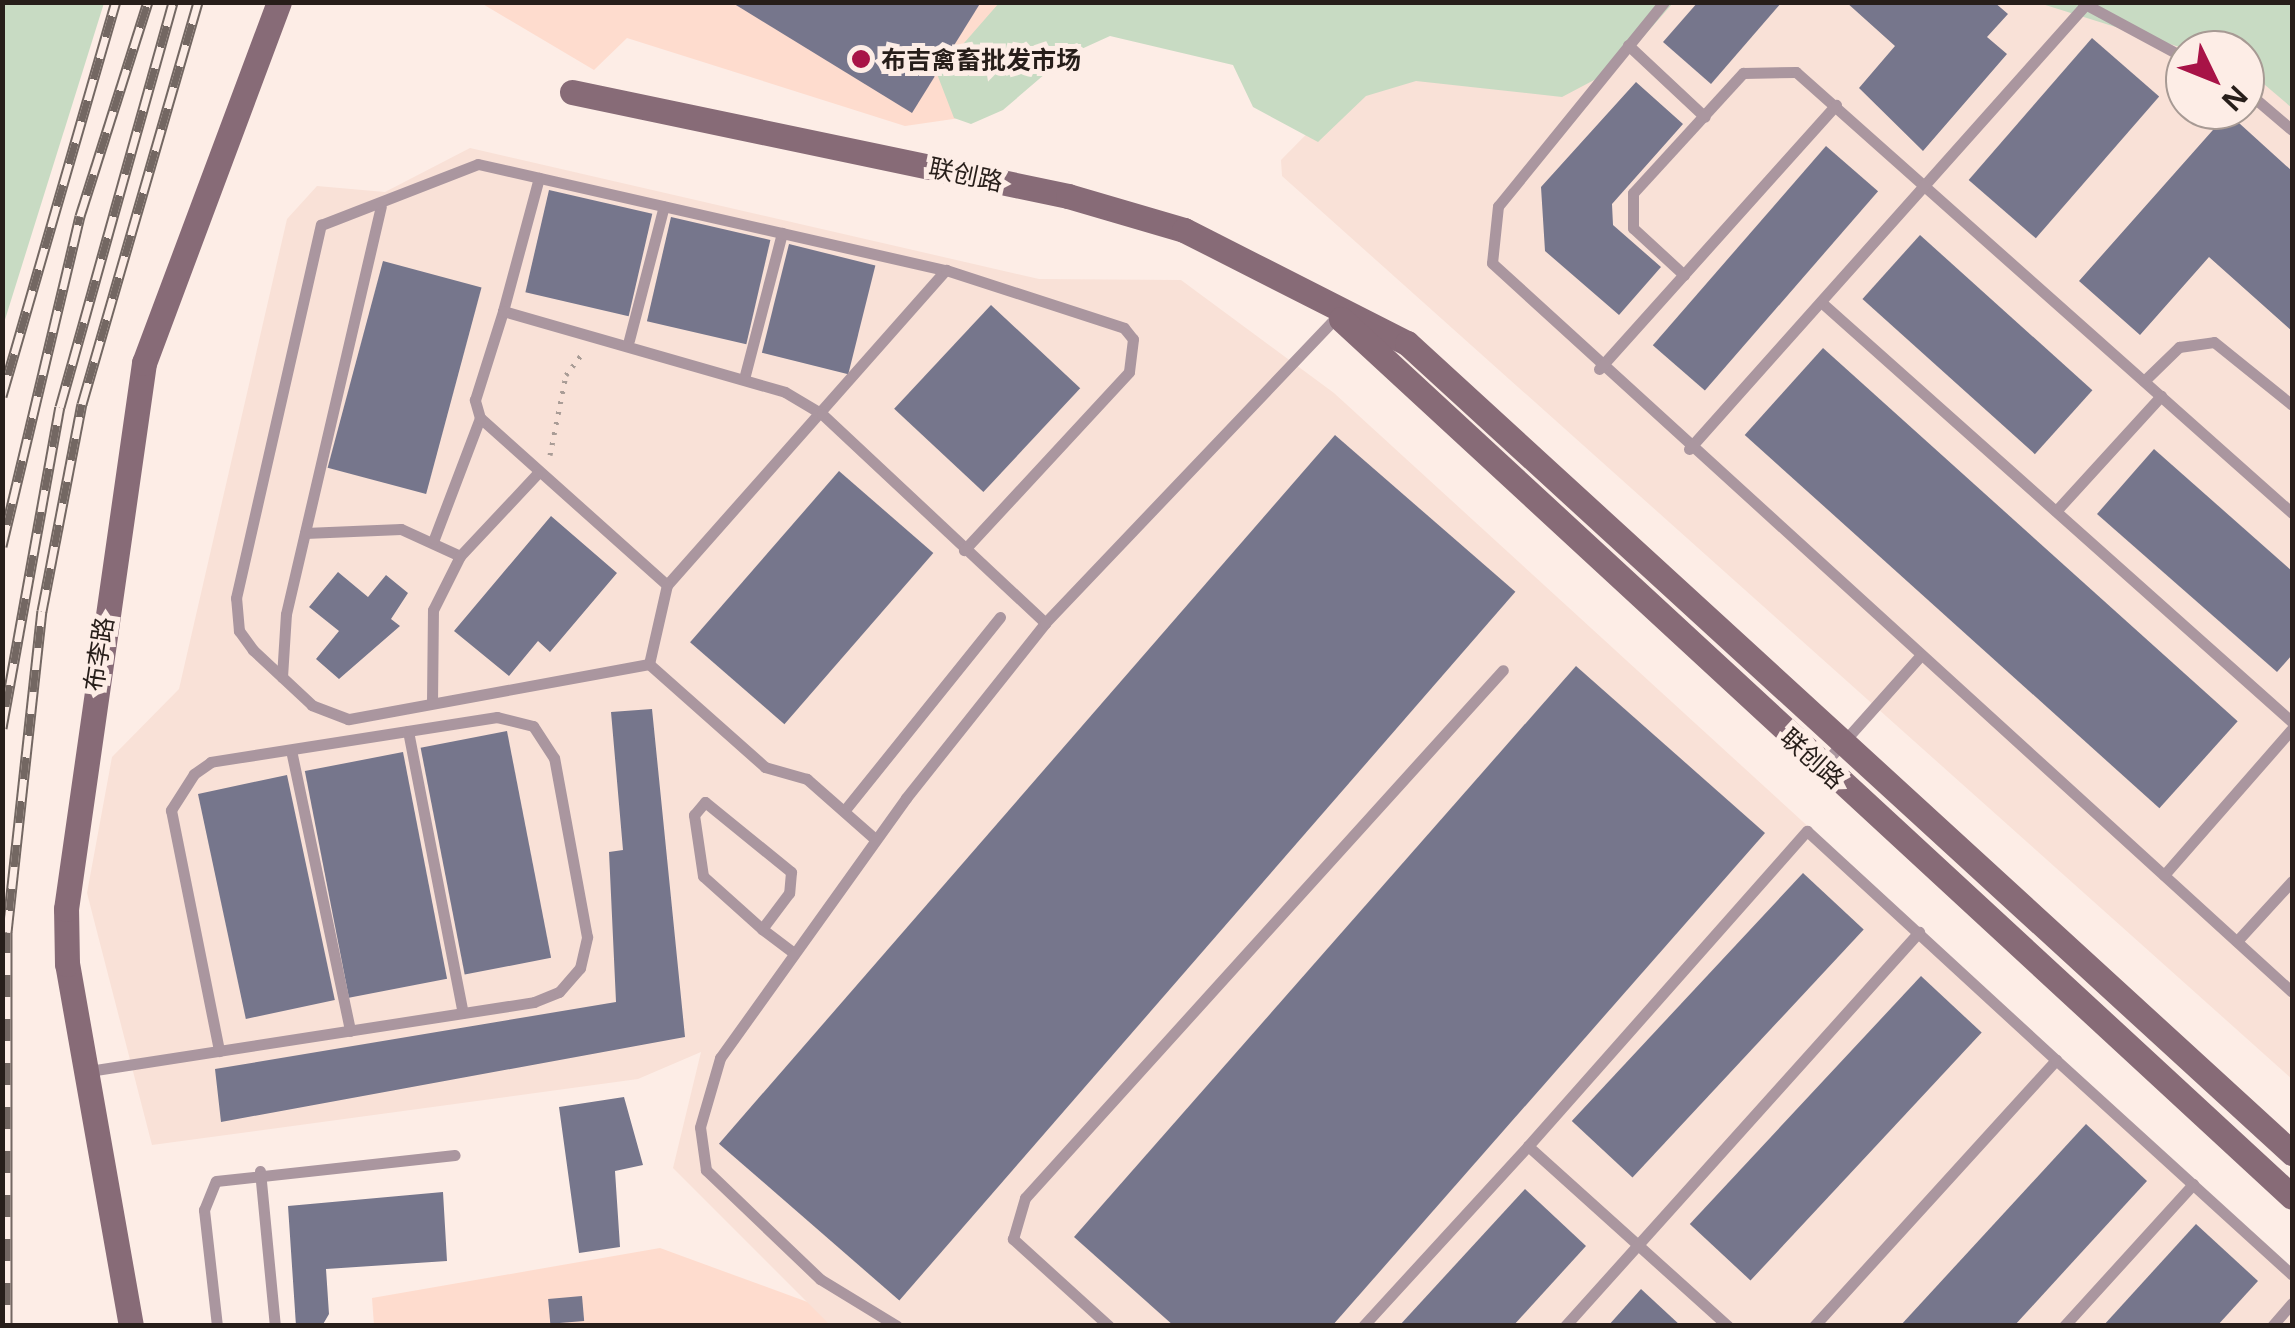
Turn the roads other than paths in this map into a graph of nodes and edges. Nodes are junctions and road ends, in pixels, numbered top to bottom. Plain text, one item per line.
1 (279, 2) edge
2 (1664, 2) edge
3 (2084, 3) edge
4 (1628, 45) junction
5 (2165, 47) edge
6 (572, 92) dead end
7 (1836, 105) junction
8 (2265, 107) edge
9 (1705, 116) junction
10 (2292, 130) edge
11 (540, 178) junction
12 (1925, 185) junction
13 (664, 206) junction
14 (380, 207) junction
15 (782, 233) junction
16 (946, 270) junction
17 (1684, 275) junction
18 (1821, 302) junction
19 (502, 312) junction
20 (1338, 315) junction
21 (622, 338) junction
22 (1600, 368) junction
23 (745, 375) junction
24 (2144, 381) junction
25 (2161, 396) junction
26 (2292, 405) edge
27 (822, 414) junction
28 (480, 418) junction
29 (1689, 449) junction
30 (536, 474) junction
31 (2056, 511) junction
32 (2292, 514) edge
33 (305, 533) junction
34 (434, 539) junction
35 (964, 550) junction
36 (460, 556) junction
37 (666, 586) junction
38 (1000, 617) dead end
39 (1045, 623) junction
40 (1920, 656) junction
41 (648, 664) junction
42 (1503, 670) dead end
43 (282, 677) junction
44 (432, 703) junction
45 (2292, 725) edge
46 (408, 731) junction
47 (1843, 743) junction
48 (290, 750) junction
49 (1822, 767) junction
50 (844, 811) junction
51 (875, 840) junction
52 (2164, 875) junction
53 (2292, 881) edge
54 (762, 928) junction
55 (1919, 932) junction
56 (2237, 942) junction
57 (792, 952) junction
58 (2292, 992) edge
59 (463, 1013) junction
60 (350, 1031) junction
61 (219, 1051) junction
62 (2056, 1060) junction
63 (88, 1072) junction
64 (1528, 1146) junction
65 (2292, 1154) edge
66 (455, 1155) dead end
67 (260, 1172) junction
68 (2192, 1184) junction
69 (2292, 1197) edge
70 (1637, 1244) junction
71 (2292, 1275) edge
72 (2292, 1303) edge
73 (131, 1326) edge
74 (218, 1326) edge
75 (274, 1326) edge
76 (897, 1326) edge
77 (1109, 1326) edge
78 (1363, 1326) edge
79 (1565, 1326) edge
80 (1728, 1326) edge
81 (1814, 1326) edge
82 (2064, 1326) edge
83 (2272, 1326) edge

1 - 63 street, 布李路
2 - 4 lane
3 - 5 lane
3 - 12 lane
4 - 9 lane
4 - 22 lane
6 - 20 street, 联创路
7 - 9 lane
7 - 12 lane
7 - 17 lane
8 - 10 lane
9 - 17 lane
11 - 13 lane
11 - 14 lane
11 - 19 lane
12 - 18 lane
12 - 24 lane
13 - 15 lane
13 - 21 lane
14 - 33 lane
14 - 43 lane
15 - 16 lane
15 - 23 lane
16 - 27 lane
16 - 35 lane
17 - 22 lane
18 - 29 lane
18 - 31 lane
19 - 21 lane
19 - 28 lane
20 - 39 lane
20 - 47 street, 联创路
20 - 49 street, 联创路
21 - 23 lane
22 - 29 lane
23 - 27 lane
24 - 25 lane
24 - 26 lane
25 - 31 lane
25 - 32 lane
27 - 35 lane
27 - 37 lane
28 - 30 lane
28 - 34 lane
29 - 40 lane
30 - 36 lane
30 - 37 lane
31 - 45 lane
33 - 34 lane
33 - 43 lane
34 - 36 lane
35 - 39 lane
36 - 44 lane
37 - 41 lane
38 - 50 lane
39 - 51 lane
40 - 47 lane
40 - 52 lane
41 - 44 lane
41 - 50 lane
42 - 77 lane
43 - 44 lane
45 - 52 lane
46 - 48 lane
46 - 59 lane
46 - 59 lane
47 - 49 lane
47 - 65 street, 联创路
48 - 60 lane
48 - 61 lane
49 - 69 street, 联创路
50 - 51 lane
51 - 57 lane
52 - 56 lane
53 - 56 lane
54 - 54 lane
54 - 57 lane
55 - 62 lane
55 - 64 lane
55 - 70 lane
56 - 58 lane
57 - 76 lane
59 - 60 lane
60 - 61 lane
61 - 63 lane
62 - 68 lane
62 - 81 lane
63 - 73 street, 布李路
64 - 70 lane
64 - 78 lane
66 - 67 lane
67 - 74 lane
67 - 75 lane
68 - 71 lane
68 - 82 lane
70 - 79 lane
70 - 80 lane
72 - 83 lane

